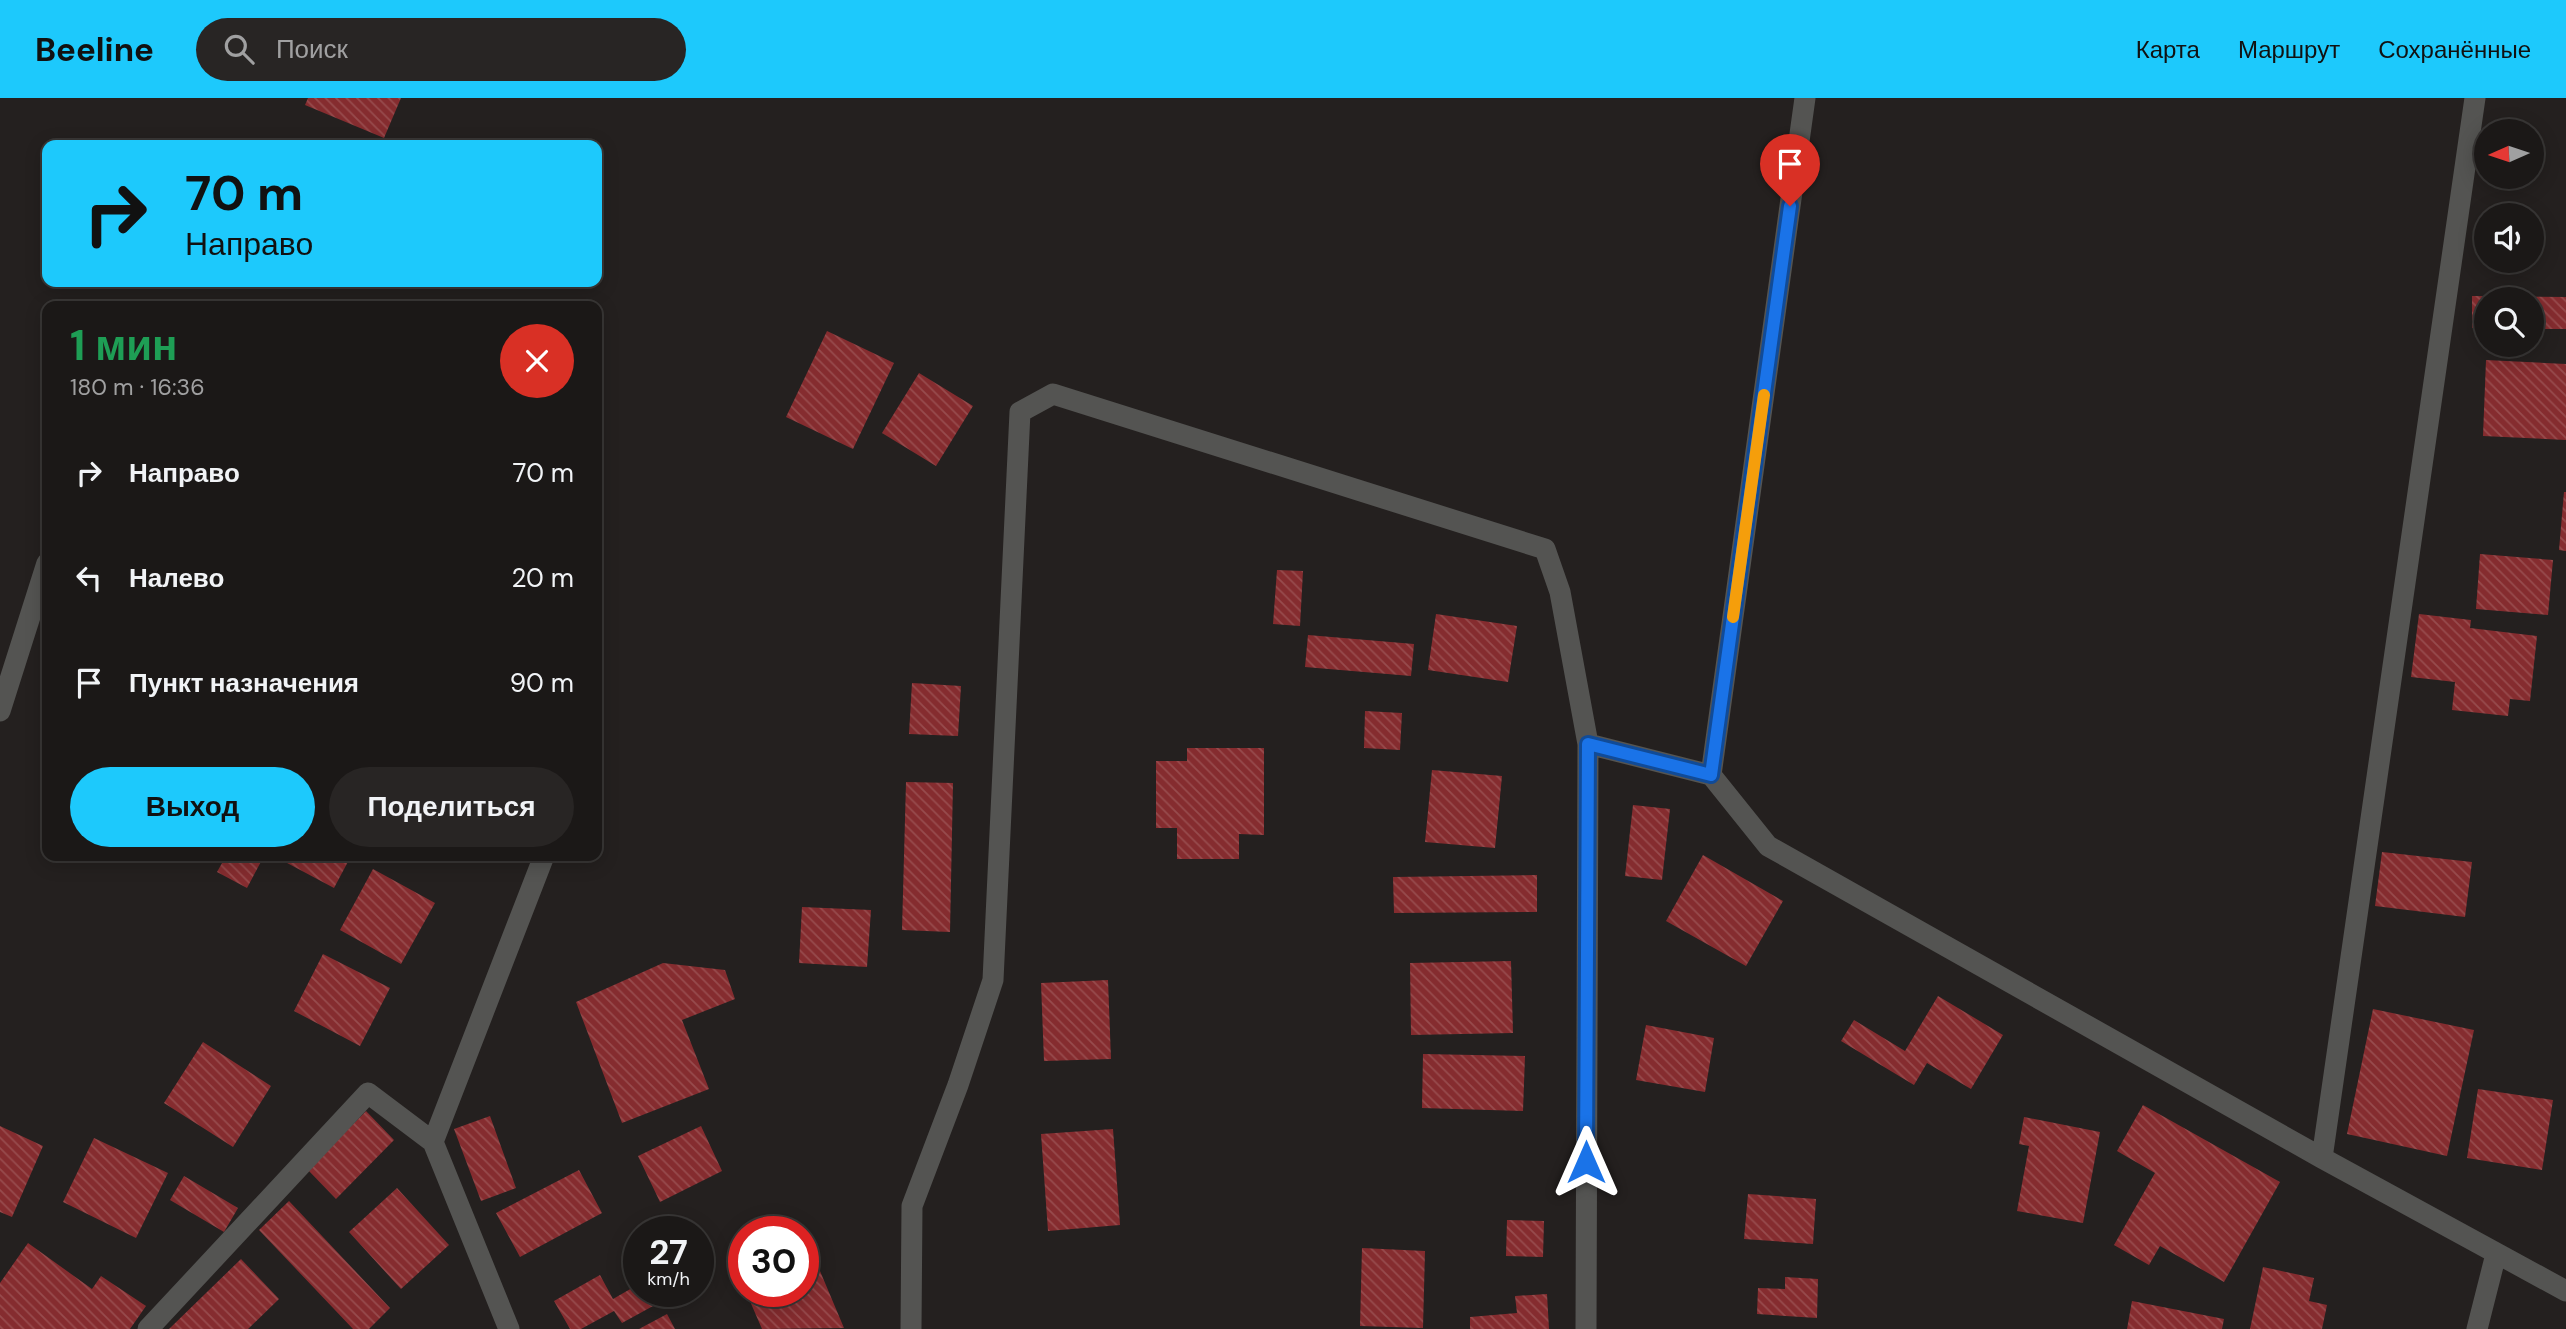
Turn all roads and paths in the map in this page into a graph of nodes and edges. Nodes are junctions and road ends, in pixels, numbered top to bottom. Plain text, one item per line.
1 (1805, 98) edge
2 (2475, 98) edge
3 (42, 579) edge
4 (0, 711) edge
5 (1588, 744) junction
6 (1711, 775) junction
7 (542, 861) edge
8 (433, 1142) junction
9 (2322, 1158) junction
10 (2496, 1255) junction
11 (2566, 1291) edge
12 (148, 1329) edge
13 (509, 1329) edge
14 (911, 1329) edge
15 (1586, 1329) edge
16 (2477, 1329) edge

1 - 6 street
2 - 9 street
3 - 4 street
5 - 6 street
5 - 14 street
5 - 15 street
6 - 9 street
7 - 8 street
8 - 12 street
8 - 13 street
9 - 10 street
10 - 11 street
10 - 16 street

